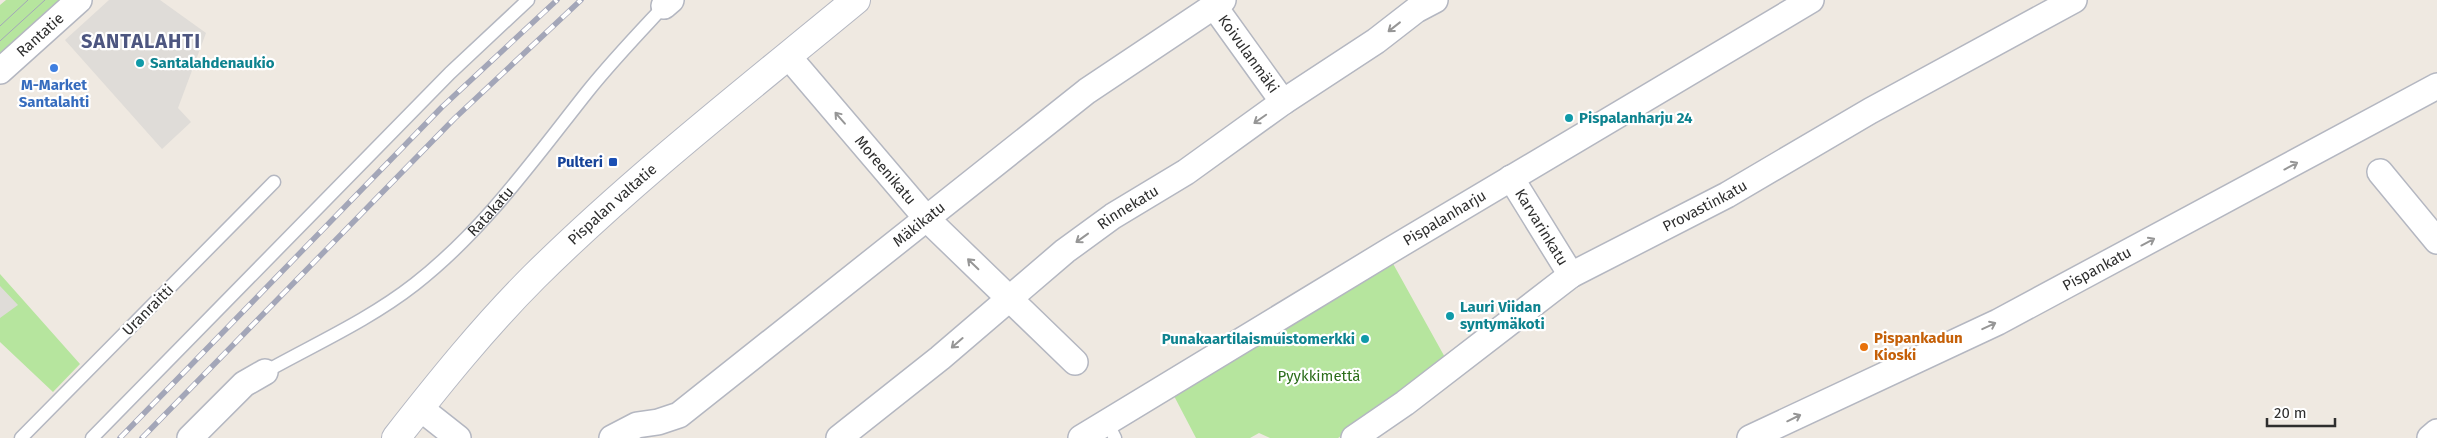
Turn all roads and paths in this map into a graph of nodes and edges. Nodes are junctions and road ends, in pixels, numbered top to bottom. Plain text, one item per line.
1 (79, 0) edge
2 (528, 0) edge
3 (856, 0) edge
4 (1435, 0) edge
5 (1811, 0) edge
6 (2074, 0) edge
7 (667, 3) edge
8 (1218, 3) edge
9 (788, 56) junction
10 (0, 71) edge
11 (2437, 86) edge
12 (1284, 102) junction
13 (2380, 172) dead end
14 (1512, 178) junction
15 (274, 182) dead end
16 (927, 219) junction
17 (2437, 241) edge
18 (1571, 276) junction
19 (1008, 298) junction
20 (1075, 362) dead end
21 (265, 372) joint
22 (420, 408) junction
23 (661, 430) edge
24 (1111, 430) edge
25 (2437, 432) edge
26 (1761, 436) edge
27 (21, 438) edge
28 (92, 438) edge
29 (190, 438) edge
30 (396, 438) edge
31 (458, 438) edge
32 (612, 438) edge
33 (839, 438) edge
34 (1081, 438) edge
35 (1354, 438) edge
36 (2430, 438) edge

1 - 10 street, Rantatie
2 - 28 lane
3 - 9 main road, Pispalan valtatie
4 -> 12 street, Rinnekatu
5 - 14 street, Pispalanharju
6 - 18 street, Provastinkatu
7 - 21 lane, Ratakatu
8 - 12 street, Koivulanmäki
8 - 16 street, Mäkikatu
16 -> 9 street, Moreenikatu
9 - 22 main road, Pispalan valtatie
26 -> 11 street, Pispankatu
12 -> 19 street, Rinnekatu
13 - 17 street
14 - 18 street, Karvarinkatu
14 - 24 street, Pispalanharju
15 - 27 lane, Uranraitti
19 -> 16 street, Moreenikatu
16 - 23 street, Mäkikatu
18 - 35 street, Provastinkatu
19 - 20 street, Moreenikatu
19 -> 33 street, Rinnekatu
21 - 29 street
22 - 30 main road, Pispalan valtatie
22 - 31 street
23 - 32 street, Mäkikatu
24 - 34 street, Pispalanharju
25 - 36 street

